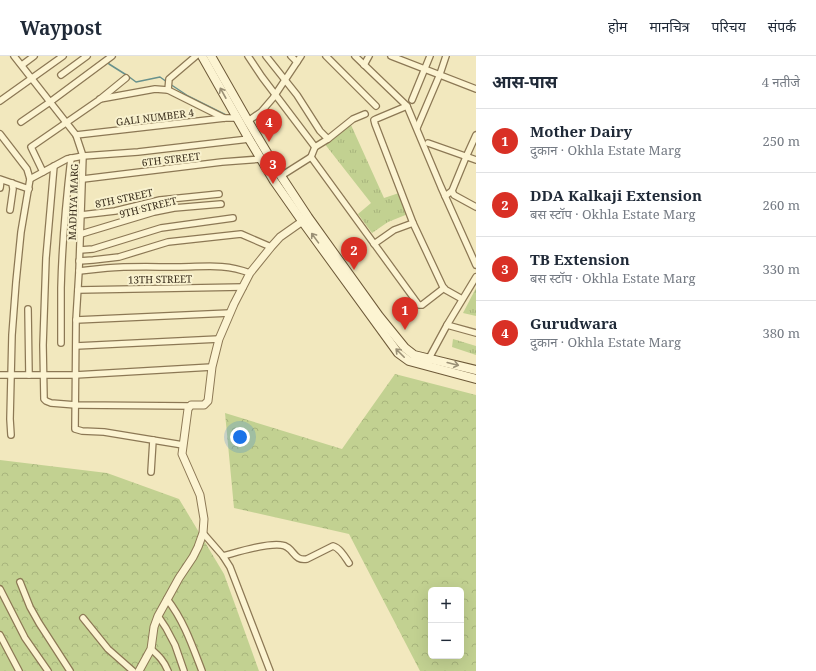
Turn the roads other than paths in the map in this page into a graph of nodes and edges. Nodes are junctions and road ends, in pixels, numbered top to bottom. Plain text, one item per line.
1 (14, 56) edge
2 (34, 56) edge
3 (63, 56) edge
4 (87, 56) edge
5 (112, 56) edge
6 (196, 56) edge
7 (202, 56) edge
8 (212, 56) edge
9 (248, 56) edge
10 (266, 56) edge
11 (291, 56) edge
12 (301, 56) edge
13 (326, 56) edge
14 (355, 56) edge
15 (369, 56) edge
16 (391, 56) edge
17 (430, 56) edge
18 (446, 56) edge
19 (297, 62) junction
20 (22, 65) junction
21 (364, 65) junction
22 (424, 69) junction
23 (440, 74) junction
24 (61, 75) dead end
25 (32, 78) junction
26 (126, 78) dead end
27 (285, 80) junction
28 (476, 89) edge
29 (168, 90) junction
30 (275, 94) junction
31 (99, 100) junction
32 (412, 100) dead end
33 (0, 101) edge
34 (50, 102) junction
35 (376, 106) dead end
36 (407, 106) junction
37 (364, 114) dead end
38 (225, 118) junction
39 (236, 118) junction
40 (248, 121) junction
41 (21, 122) dead end
42 (66, 123) junction
43 (417, 128) junction
44 (0, 134) edge
45 (476, 134) edge
46 (76, 135) junction
47 (248, 139) junction
48 (328, 139) junction
49 (428, 143) dead end
50 (315, 147) junction
51 (83, 156) junction
52 (466, 156) junction
53 (71, 158) junction
54 (311, 158) junction
55 (261, 159) junction
56 (476, 160) edge
57 (54, 166) junction
58 (43, 172) junction
59 (281, 176) junction
60 (1, 179) edge
61 (30, 179) junction
62 (83, 179) junction
63 (12, 183) junction
64 (0, 188) edge
65 (29, 189) junction
66 (452, 191) junction
67 (219, 194) dead end
68 (445, 196) junction
69 (221, 204) dead end
70 (476, 207) edge
71 (10, 210) dead end
72 (81, 215) junction
73 (233, 218) dead end
74 (305, 219) junction
75 (414, 223) junction
76 (81, 234) junction
77 (374, 244) junction
78 (271, 247) junction
79 (80, 250) junction
80 (79, 262) junction
81 (476, 265) edge
82 (79, 271) junction
83 (250, 273) junction
84 (476, 277) edge
85 (243, 287) junction
86 (444, 288) junction
87 (78, 290) junction
88 (462, 299) junction
89 (28, 309) dead end
90 (230, 313) junction
91 (76, 320) junction
92 (447, 325) junction
93 (476, 333) edge
94 (219, 339) junction
95 (61, 343) dead end
96 (76, 346) junction
97 (427, 362) junction
98 (212, 367) junction
99 (476, 370) edge
100 (44, 374) junction
101 (75, 374) junction
102 (0, 375) edge
103 (12, 375) junction
104 (29, 375) junction
105 (476, 379) edge
106 (76, 405) junction
107 (190, 406) junction
108 (11, 435) dead end
109 (153, 440) junction
110 (183, 445) junction
111 (151, 472) dead end
112 (203, 533) junction
113 (223, 556) junction
114 (349, 563) dead end
115 (20, 582) dead end
116 (0, 589) edge
117 (167, 598) junction
118 (158, 616) junction
119 (83, 618) dead end
120 (0, 635) edge
121 (151, 649) junction
122 (20, 671) edge
123 (48, 671) edge
124 (70, 671) edge
125 (133, 671) edge
126 (139, 671) edge
127 (168, 671) edge
128 (184, 671) edge
129 (202, 671) edge
130 (270, 671) edge

1 - 20 street, MADHYA MARG
2 - 20 street
3 - 25 street
4 - 24 street
5 - 34 street
6 - 29 street
39 -> 7 main road
8 - 40 main road
9 - 30 street
10 - 27 street
11 - 19 street
12 - 19 street
13 - 35 street
14 - 21 street
15 - 21 street
16 - 22 street
17 - 22 street
18 - 23 street
19 - 27 street
20 - 25 street, MADHYA MARG
21 - 36 street
22 - 23 street
22 - 32 street
23 - 28 street
23 - 43 street
25 - 33 street
25 - 34 street, MADHYA MARG
26 - 31 street
27 - 30 street
27 - 48 street
29 - 31 street
29 - 38 street
30 - 40 street
30 - 50 street
31 - 42 street
34 - 41 street
34 - 42 street, MADHYA MARG
36 - 43 street
36 - 75 street
37 - 48 street
38 - 39 street, GALI NUMBER 4
38 - 46 street, GALI NUMBER 4
39 - 47 main road
40 - 59 main road
42 - 46 street, MADHYA MARG
42 - 58 street
43 - 68 street
44 - 61 street
45 - 52 street
46 - 51 street, MADHYA MARG
47 - 51 street
47 - 55 main road
48 - 50 street
49 - 52 street
50 - 54 street
51 - 53 street
51 - 62 street, MADHYA MARG
52 - 56 street
52 - 66 street
53 - 57 street
53 - 95 street
54 - 59 street
54 - 77 street
55 - 62 street, 6TH STREET
55 - 74 main road
57 - 58 street
57 - 100 street
58 - 61 street
59 - 74 main road
60 - 63 street
60 - 64 street
61 - 65 street
62 - 72 street, MADHYA MARG
63 - 65 street
63 - 71 street
65 - 103 street
66 - 68 street
66 - 70 street
67 - 72 street, 8TH STREET
68 - 81 street
69 - 76 street, 9TH STREET
72 - 76 street, MADHYA MARG
73 - 79 street
74 - 78 street
74 - 97 main road
75 - 77 street
75 - 86 street
76 - 79 street, MADHYA MARG
77 - 86 street
78 - 80 street
78 - 83 street
79 - 80 street, MADHYA MARG
80 - 82 street, MADHYA MARG
82 - 83 street
82 - 87 street, MADHYA MARG
83 - 85 street
84 - 88 street
85 - 87 street, 13TH STREET
85 - 90 street
86 - 88 street
87 - 91 street, MADHYA MARG
88 - 92 street
89 - 104 street
90 - 91 street
90 - 94 street
91 - 96 street, MADHYA MARG
92 - 93 street
92 - 97 street
94 - 96 street
94 - 98 street
96 - 101 street, MADHYA MARG
97 -> 99 main road
97 - 105 main road
98 - 101 street
98 - 107 street
100 - 101 street
100 - 104 street
100 - 106 street
101 - 106 street, MADHYA MARG
102 - 103 street
103 - 104 street
103 - 108 street
106 - 107 street
106 - 109 street, MADHYA MARG
107 - 110 street
109 - 110 street
109 - 111 street
110 - 112 street
112 - 113 street
112 - 117 street
113 - 114 street
113 - 130 street
115 - 124 street
116 - 123 street
117 - 118 street
117 - 129 street
118 - 121 street
118 - 128 street
119 - 125 street
120 - 122 street
121 - 126 street
121 - 127 street

